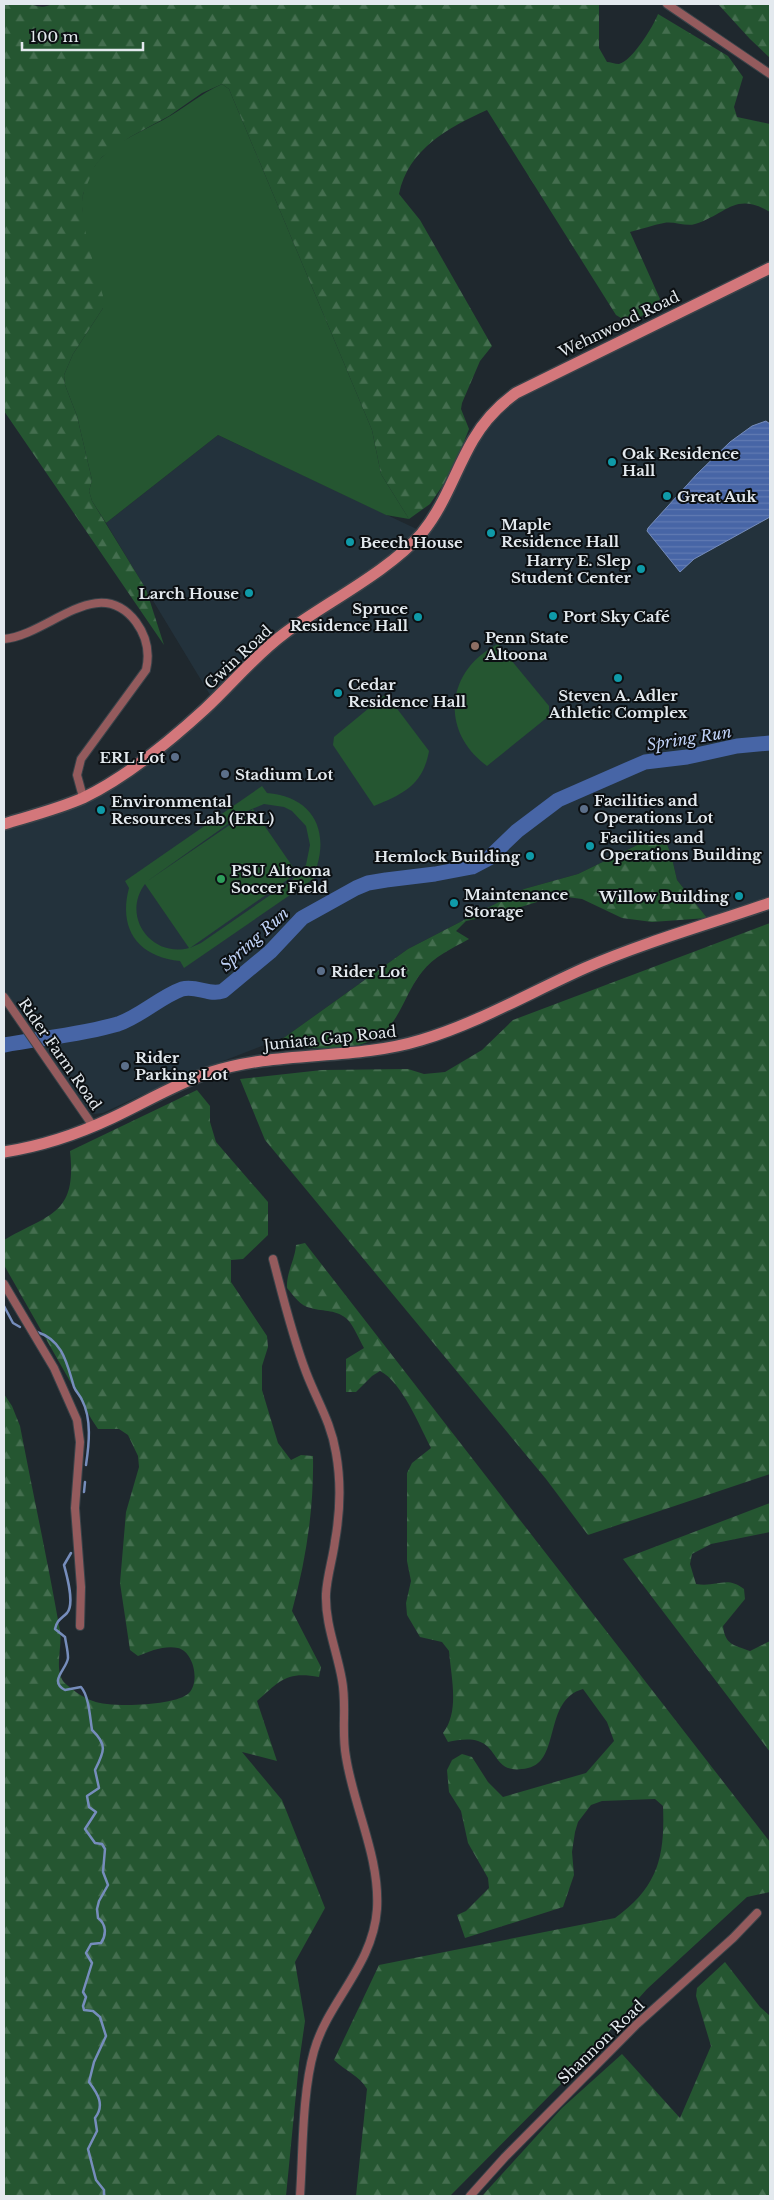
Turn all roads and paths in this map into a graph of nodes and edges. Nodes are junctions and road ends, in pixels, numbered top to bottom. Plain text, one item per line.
1 (667, 4) edge
2 (770, 74) edge
3 (770, 268) edge
4 (488, 418) joint
5 (4, 639) edge
6 (83, 797) junction
7 (4, 824) edge
8 (770, 904) edge
9 (4, 997) edge
10 (93, 1126) junction
11 (4, 1152) edge
12 (273, 1260) dead end
13 (4, 1284) edge
14 (80, 1626) dead end
15 (757, 1913) dead end
16 (300, 2196) edge
17 (470, 2196) edge

1 - 2 street
3 - 4 street, Wehnwood Road
4 - 6 street, Gwin Road
5 - 6 street
6 - 7 street, Gwin Road
8 - 10 street, Juniata Gap Road
9 - 10 street, Rider Farm Road
10 - 11 street, Juniata Gap Road
12 - 16 street
13 - 14 street
15 - 17 street, Shannon Road

